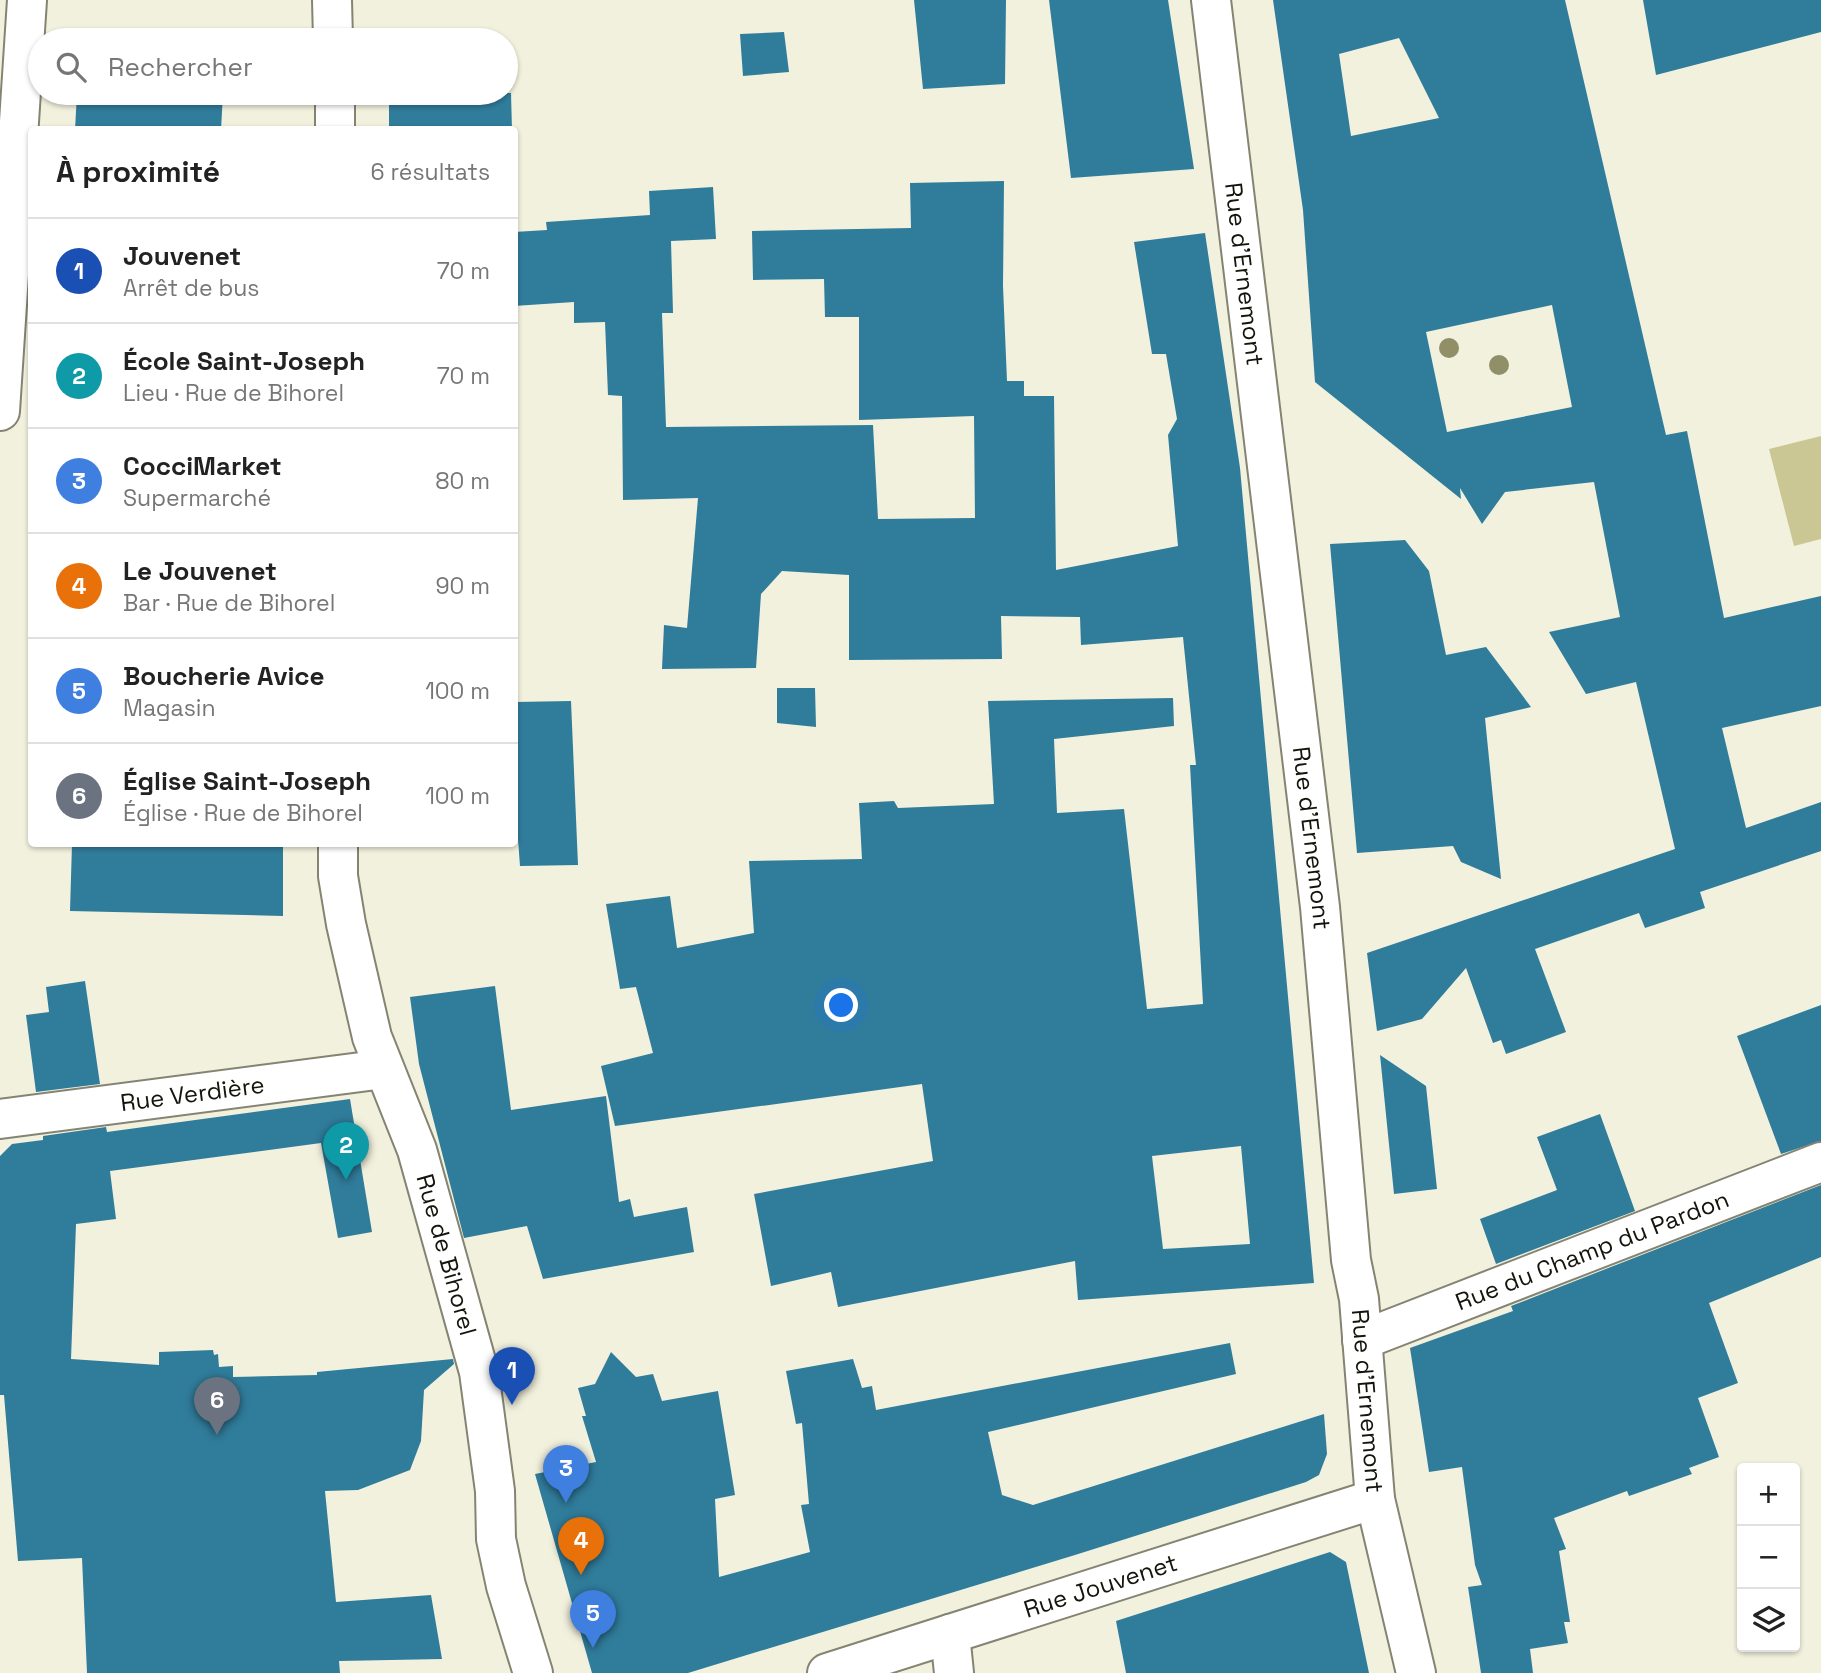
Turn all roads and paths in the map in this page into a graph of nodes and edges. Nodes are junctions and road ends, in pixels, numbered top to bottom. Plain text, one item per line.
1 (27, 0) edge
2 (332, 0) edge
3 (1211, 0) edge
4 (333, 28) edge
5 (335, 105) edge
6 (335, 126) edge
7 (0, 411) edge
8 (338, 847) edge
9 (384, 1069) junction
10 (0, 1119) edge
11 (1821, 1162) edge
12 (1362, 1340) junction
13 (1375, 1499) junction
14 (950, 1634) junction
15 (533, 1673) edge
16 (827, 1673) edge
17 (954, 1673) edge
18 (1416, 1673) edge

1 - 7 street
2 - 4 street
3 - 12 street, Rue d'Ernemont
5 - 6 street
8 - 9 street, Rue de Bihorel
9 - 10 street, Rue Verdière
9 - 15 street, Rue de Bihorel
11 - 12 street, Rue du Champ du Pardon
12 - 13 street, Rue d'Ernemont
13 - 14 street, Rue Jouvenet
13 - 18 street, Rue d'Ernemont
14 - 16 street, Rue Jouvenet
14 - 17 street

